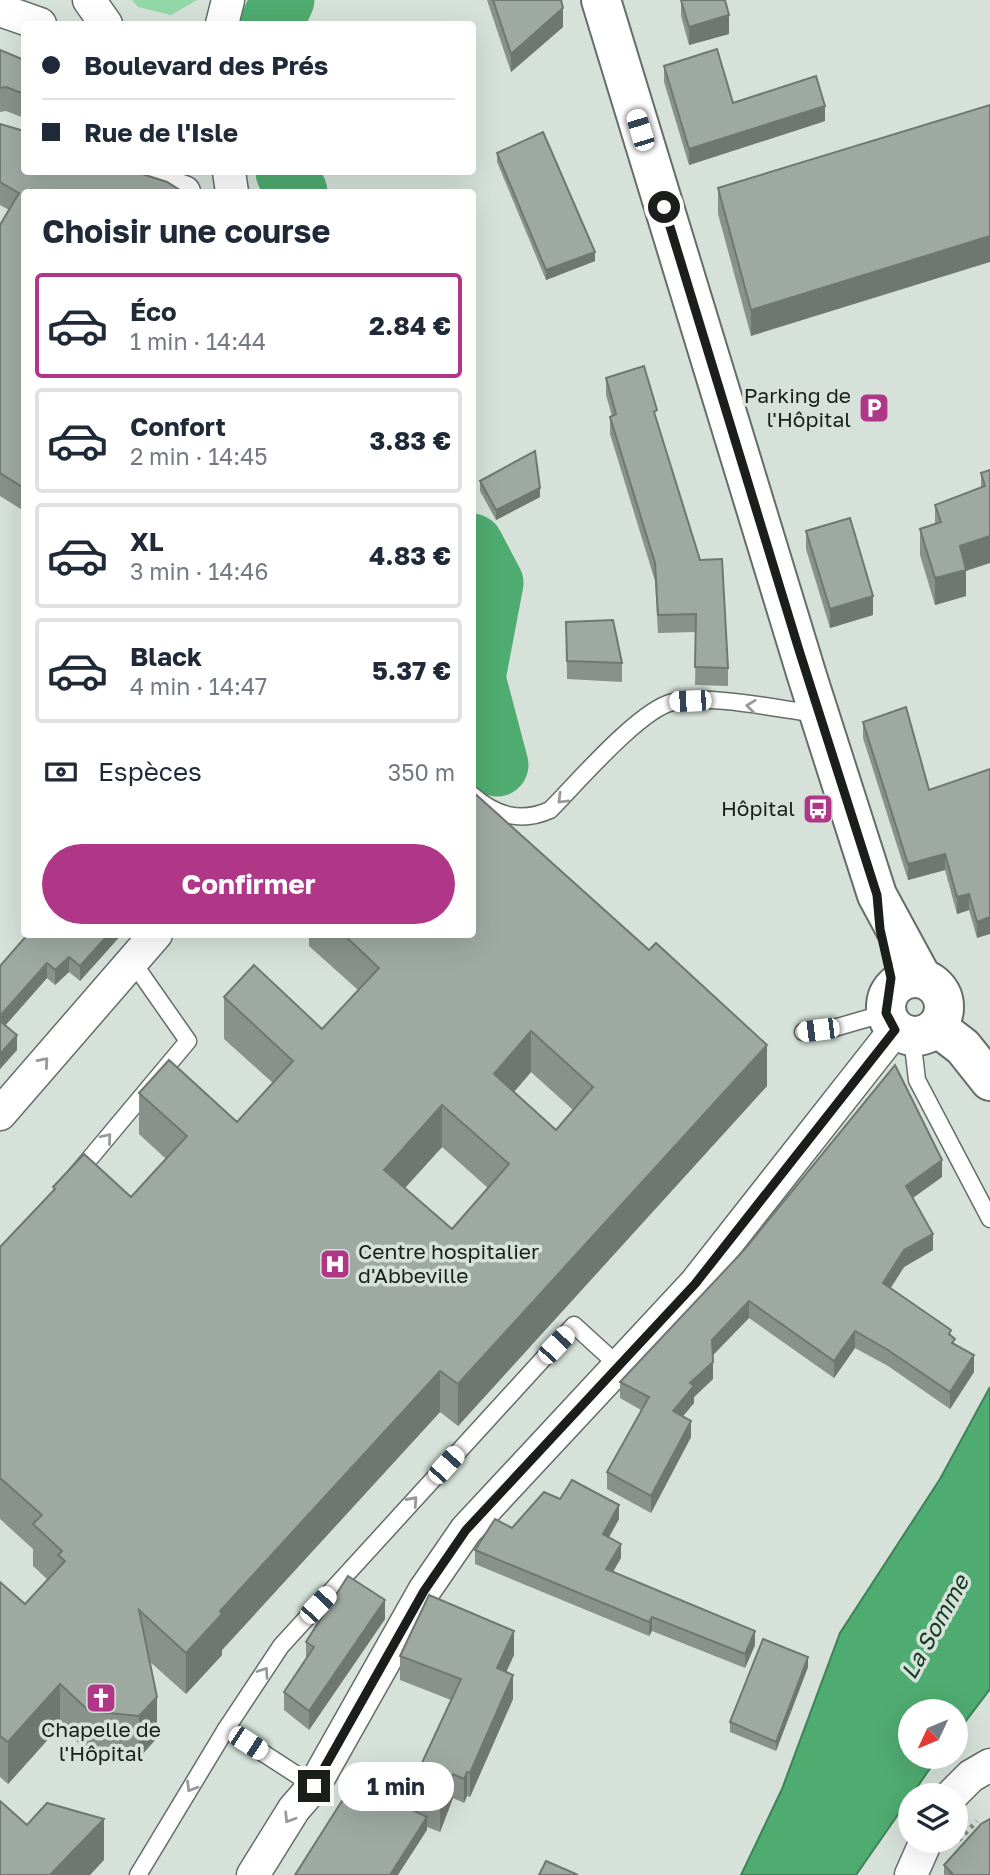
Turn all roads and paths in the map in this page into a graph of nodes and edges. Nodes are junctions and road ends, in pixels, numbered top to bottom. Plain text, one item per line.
1 (89, 0) edge
2 (601, 0) edge
3 (0, 10) edge
4 (31, 21) edge
5 (104, 21) edge
6 (136, 175) edge
7 (175, 189) edge
8 (819, 715) junction
9 (476, 798) edge
10 (152, 938) edge
11 (132, 961) junction
12 (907, 1013) junction
13 (803, 1032) dead end
14 (990, 1081) edge
15 (0, 1114) edge
16 (63, 1191) edge
17 (990, 1219) edge
18 (618, 1366) junction
19 (226, 1729) junction
20 (990, 1765) edge
21 (964, 1783) edge
22 (314, 1786) junction
23 (921, 1853) edge
24 (138, 1875) edge
25 (253, 1875) edge
26 (911, 1875) edge

1 - 5 street
2 - 8 main road
3 - 4 street
6 - 7 street
8 -> 9 lane
8 - 12 main road
10 - 11 street
15 -> 11 street
16 -> 11 lane
12 - 13 lane
12 - 14 main road
12 - 17 lane
12 - 18 street
19 -> 18 lane
18 - 22 street
19 - 22 lane
19 -> 24 lane
20 - 21 street
22 -> 25 street
23 - 26 street

